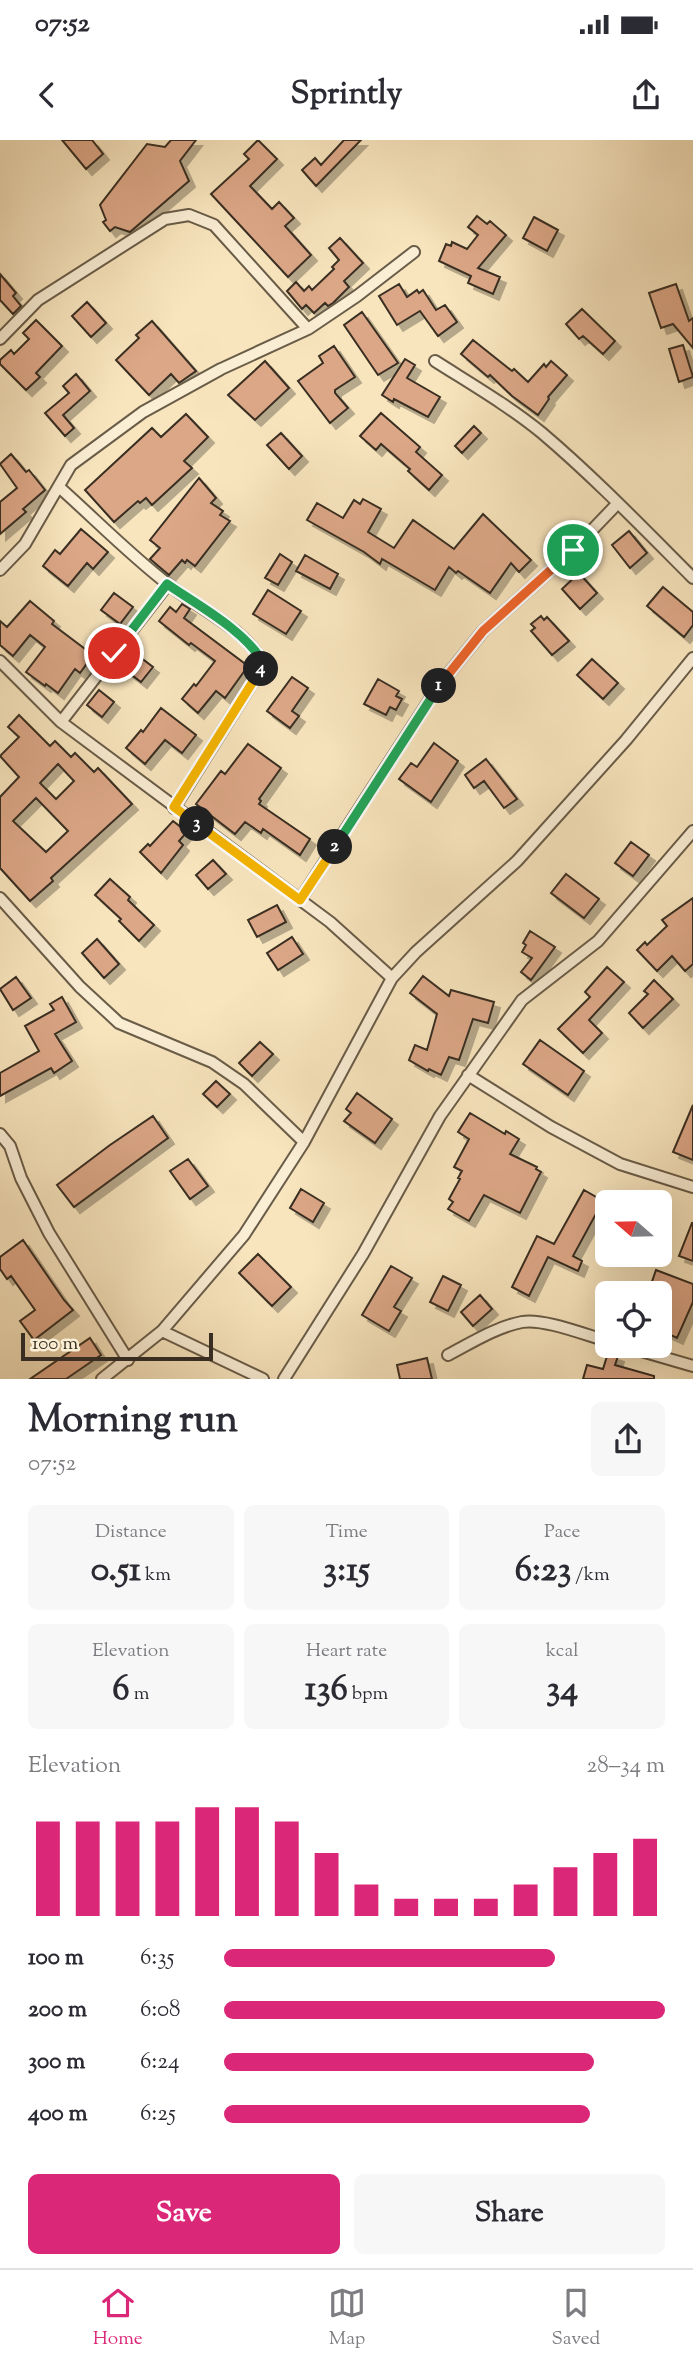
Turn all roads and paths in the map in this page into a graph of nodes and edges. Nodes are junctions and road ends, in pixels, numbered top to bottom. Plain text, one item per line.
1 (414, 253) dead end
2 (308, 328) junction
3 (0, 339) edge
4 (435, 360) dead end
5 (59, 487) junction
6 (618, 503) junction
7 (0, 570) edge
8 (693, 578) edge
9 (167, 584) junction
10 (693, 658) edge
11 (0, 661) edge
12 (61, 722) junction
13 (174, 807) junction
14 (693, 831) edge
15 (0, 898) edge
16 (300, 900) junction
17 (392, 978) junction
18 (468, 1075) junction
19 (0, 1134) edge
20 (304, 1142) junction
21 (693, 1186) edge
22 (162, 1331) junction
23 (595, 1337) edge
24 (448, 1355) dead end
25 (665, 1358) edge
26 (128, 1360) junction
27 (693, 1366) edge
28 (102, 1379) edge
29 (263, 1379) edge
30 (284, 1379) edge

1 - 2 street
2 - 3 street
2 - 5 street
4 - 6 street
5 - 7 street
5 - 9 street
6 - 8 street
6 - 16 street
9 - 12 street
9 - 13 street
10 - 17 street
11 - 12 street
12 - 13 street
13 - 16 street
14 - 18 street
15 - 20 street
16 - 17 street
17 - 20 street
18 - 21 street
18 - 30 street
19 - 26 street
20 - 22 street
22 - 26 street
22 - 29 street
23 - 24 street
25 - 27 street
26 - 28 street

